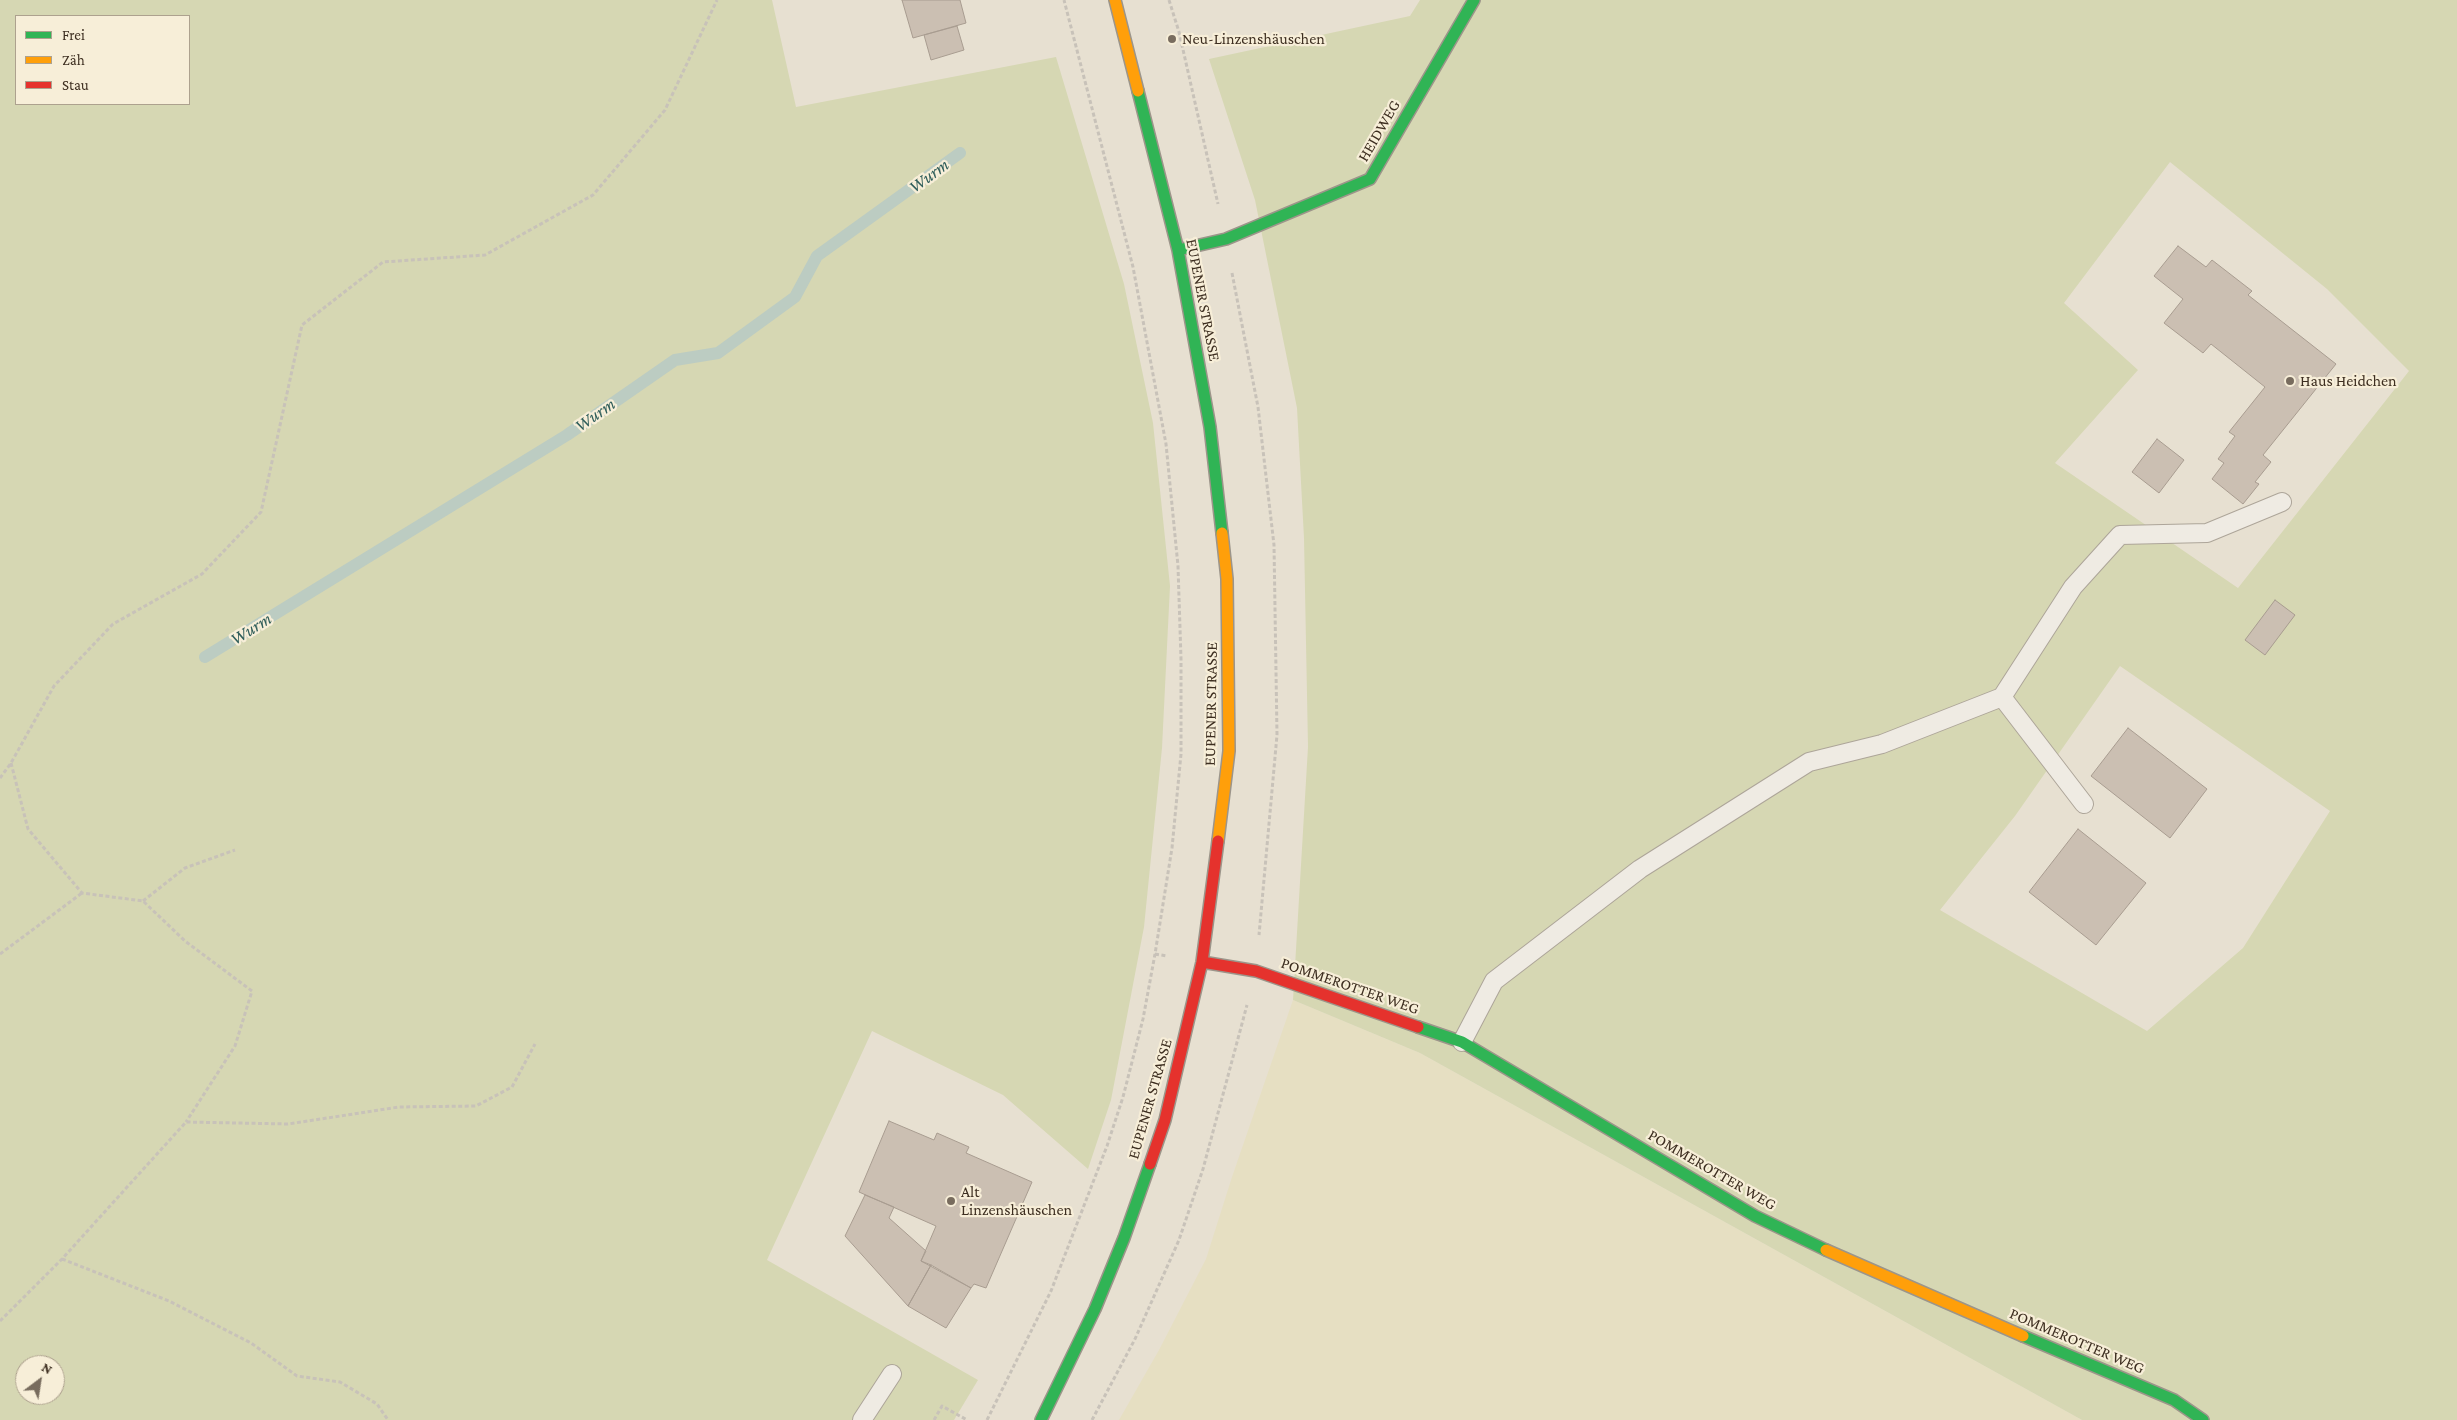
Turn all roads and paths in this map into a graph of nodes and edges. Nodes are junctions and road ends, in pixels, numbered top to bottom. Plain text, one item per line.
1 (718, 0) edge
2 (1064, 0) edge
3 (1115, 0) edge
4 (1474, 0) edge
5 (1178, 250) junction
6 (2282, 502) dead end
7 (2002, 697) junction
8 (11, 763) junction
9 (0, 778) edge
10 (2084, 804) dead end
11 (235, 850) dead end
12 (82, 893) junction
13 (143, 901) junction
14 (0, 954) edge
15 (1202, 962) junction
16 (1256, 971) junction
17 (1462, 1042) junction
18 (535, 1044) dead end
19 (186, 1122) junction
20 (62, 1259) junction
21 (0, 1321) edge
22 (892, 1374) dead end
23 (388, 1420) edge
24 (862, 1420) edge
25 (934, 1420) edge
26 (967, 1420) edge
27 (987, 1420) edge
28 (1041, 1420) edge
29 (1092, 1420) edge
30 (2203, 1420) edge

1 - 8 path
2 - 27 path
3 - 5 street, EUPENER STRASSE
4 - 5 street, HEIDWEG
5 - 15 street, EUPENER STRASSE
6 - 7 lane
7 - 10 lane
7 - 17 lane
8 - 9 path
8 - 12 path
11 - 13 path
12 - 13 path
12 - 14 path
13 - 19 path
15 - 16 street, POMMEROTTER WEG
15 - 28 street, EUPENER STRASSE
16 - 17 street, POMMEROTTER WEG
16 - 29 path
17 - 30 street, POMMEROTTER WEG
18 - 19 path
19 - 20 path
20 - 21 path
20 - 23 path
22 - 24 lane
25 - 26 path

